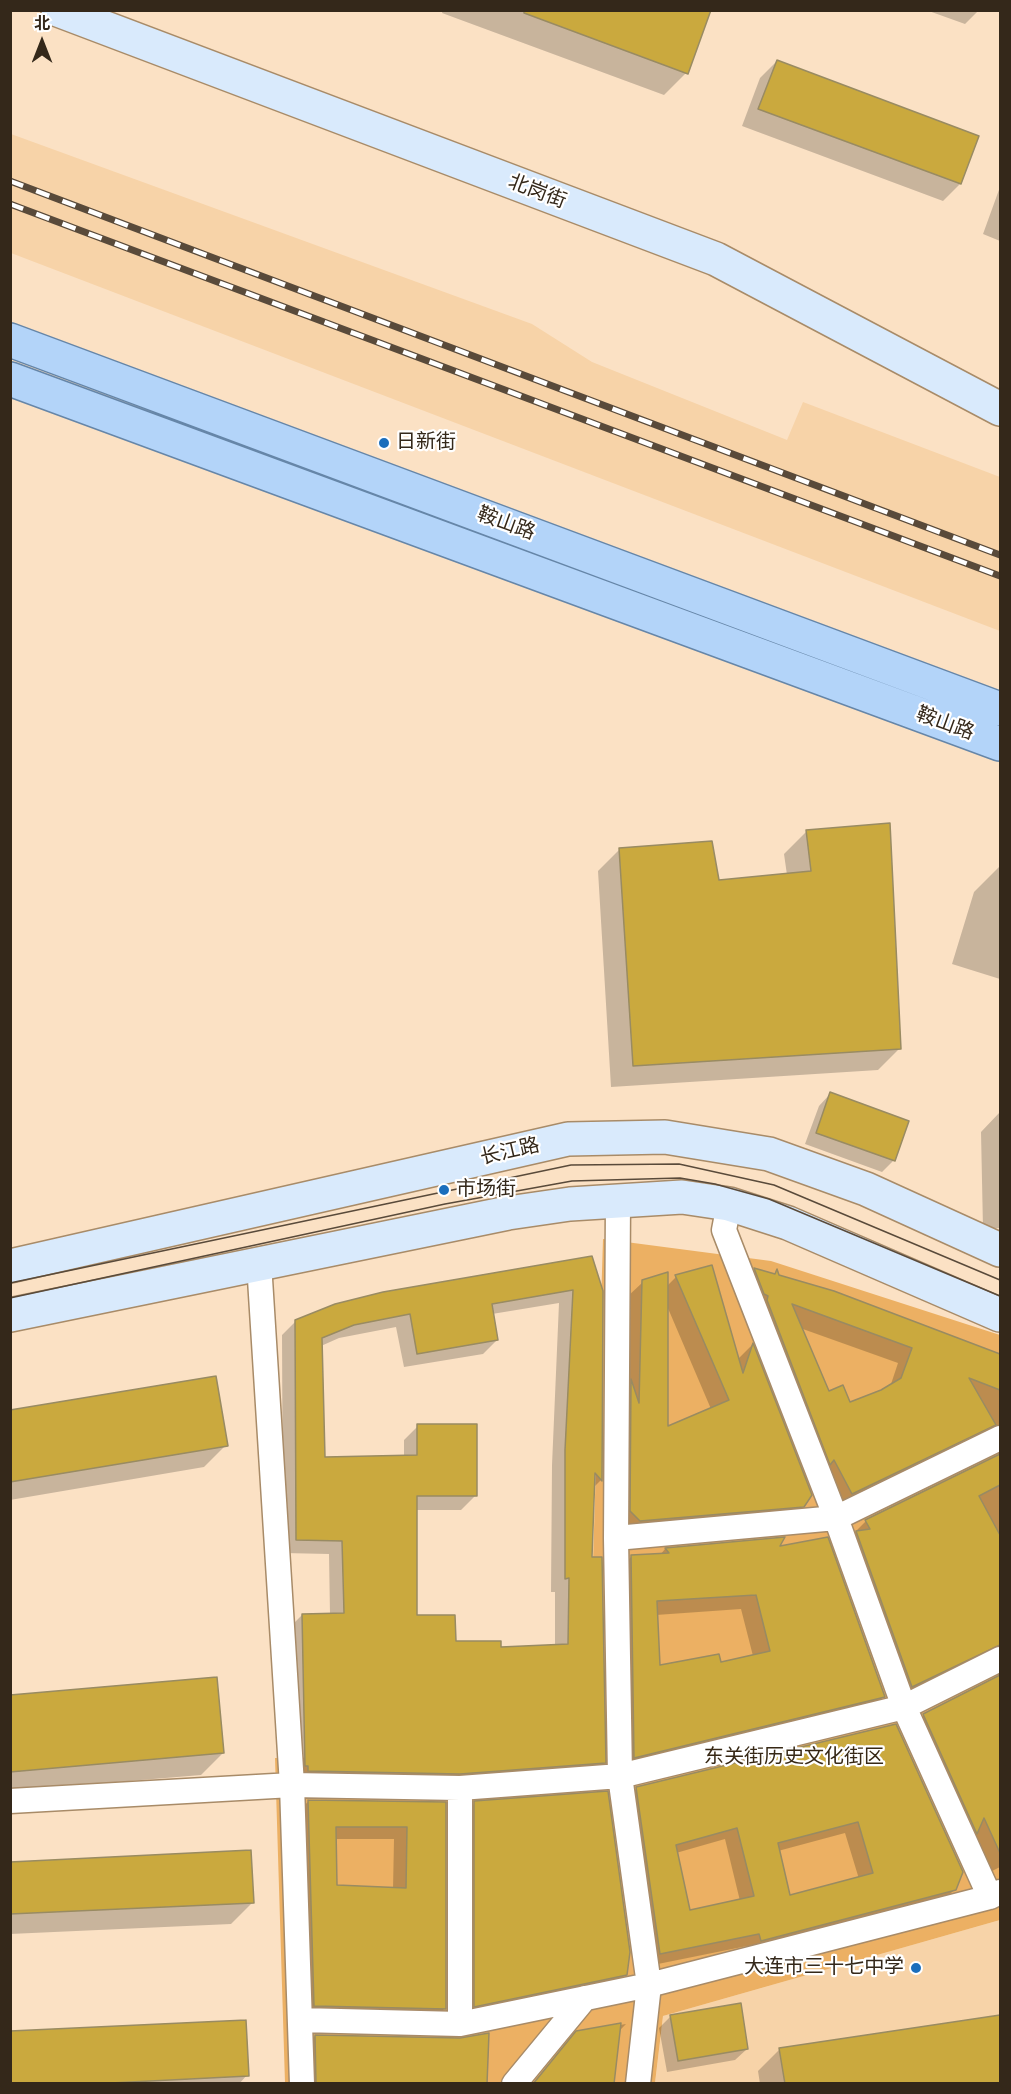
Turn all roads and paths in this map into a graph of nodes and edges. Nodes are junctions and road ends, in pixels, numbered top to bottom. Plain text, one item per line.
1 (58, 10) edge
2 (10, 340) edge
3 (10, 379) edge
4 (1000, 409) edge
5 (1000, 709) edge
6 (1000, 744) edge
7 (618, 1200) junction
8 (729, 1204) junction
9 (1000, 1250) edge
10 (259, 1263) junction
11 (10, 1266) edge
12 (10, 1315) edge
13 (1000, 1315) edge
14 (1000, 1438) edge
15 (836, 1518) junction
16 (616, 1538) junction
17 (1000, 1659) edge
18 (904, 1707) junction
19 (620, 1776) junction
20 (292, 1785) junction
21 (460, 1788) junction
22 (10, 1801) edge
23 (995, 1894) edge
24 (649, 1985) junction
25 (585, 1998) junction
26 (300, 2020) junction
27 (460, 2024) junction
28 (302, 2084) edge
29 (514, 2084) edge
30 (638, 2084) edge

1 - 4 main road, 北岗街
2 - 5 main road, 鞍山路
3 - 6 main road, 鞍山路
7 - 8 main road
7 - 10 main road
7 - 16 street
8 - 13 main road
8 - 15 street
9 - 11 main road, 长江路
10 - 12 main road
10 - 20 street
14 - 15 street
15 - 16 street
15 - 18 street
16 - 19 street
17 - 18 street
18 - 19 street
18 - 23 street
19 - 21 street
19 - 24 street
20 - 21 street
20 - 22 street
20 - 26 street
21 - 27 street
23 - 24 street
24 - 25 street
24 - 30 street
25 - 27 street
25 - 29 street
26 - 27 street
26 - 28 street

